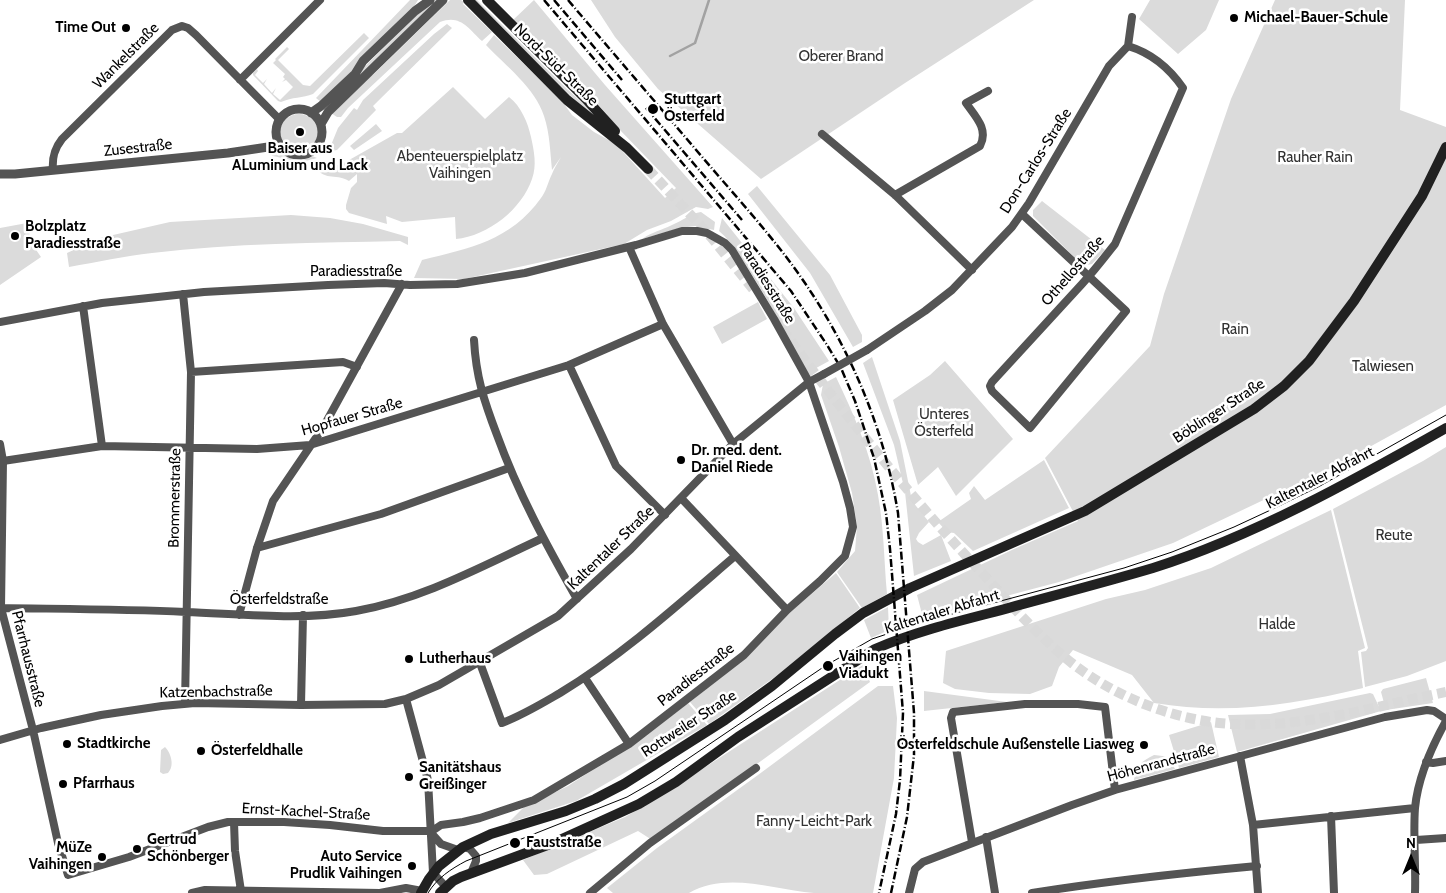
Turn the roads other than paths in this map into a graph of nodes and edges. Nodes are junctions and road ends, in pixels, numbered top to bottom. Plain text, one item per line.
1 (320, 0) edge
2 (421, 0) edge
3 (430, 0) edge
4 (443, 0) edge
5 (468, 0) edge
6 (487, 0) edge
7 (415, 11) junction
8 (1132, 17) dead end
9 (1128, 46) junction
10 (240, 80) junction
11 (988, 91) dead end
12 (311, 113) junction
13 (280, 119) junction
14 (321, 124) junction
15 (822, 134) dead end
16 (279, 144) junction
17 (1446, 147) edge
18 (628, 148) junction
19 (648, 169) tunnel mouth
20 (53, 170) junction
21 (0, 174) edge
22 (895, 195) junction
23 (1022, 214) junction
24 (629, 246) junction
25 (972, 270) junction
26 (1088, 277) junction
27 (402, 284) junction
28 (183, 294) junction
29 (83, 306) junction
30 (0, 322) edge
31 (664, 324) junction
32 (474, 340) dead end
33 (569, 365) junction
34 (357, 367) junction
35 (192, 372) junction
36 (808, 382) junction
37 (482, 393) junction
38 (324, 426) junction
39 (1446, 428) edge
40 (336, 437) junction
41 (0, 444) edge
42 (733, 444) junction
43 (310, 445) junction
44 (102, 446) junction
45 (190, 449) junction
46 (3, 461) junction
47 (509, 468) junction
48 (681, 498) junction
49 (665, 515) junction
50 (543, 538) junction
51 (257, 548) junction
52 (736, 556) junction
53 (910, 588) joint
54 (577, 599) junction
55 (0, 608) edge
56 (787, 610) junction
57 (186, 612) junction
58 (239, 615) junction
59 (303, 615) junction
60 (480, 662) junction
61 (585, 678) junction
62 (406, 699) junction
63 (185, 704) junction
64 (301, 705) junction
65 (1446, 720) edge
66 (33, 730) junction
67 (0, 740) edge
68 (629, 744) junction
69 (1240, 756) junction
70 (1446, 761) edge
71 (1426, 762) junction
72 (756, 768) dead end
73 (1114, 790) junction
74 (1415, 808) junction
75 (1331, 816) junction
76 (234, 822) junction
77 (1252, 825) junction
78 (432, 833) junction
79 (986, 837) junction
80 (1446, 838) edge
81 (1416, 840) junction
82 (972, 842) junction
83 (460, 849) junction
84 (1256, 866) junction
85 (433, 873) junction
86 (471, 873) junction
87 (68, 875) joint
88 (443, 890) edge
89 (241, 891) junction
90 (302, 892) edge
91 (421, 892) edge
92 (192, 893) edge
93 (590, 893) edge
94 (909, 893) edge
95 (995, 893) edge
96 (1032, 893) edge
97 (1258, 893) edge
98 (1334, 893) edge
99 (1415, 893) edge

1 - 10 street
2 - 7 street
3 - 7 street
4 - 14 street
5 - 18 main road, Nord-Süd-Straße
6 - 18 main road, Nord-Süd-Straße
7 - 12 street
8 - 9 street
9 - 23 street, Don-Carlos-Straße
9 - 26 street, Othellostraße
10 - 13 street, Wankelstraße
10 - 20 street, Wankelstraße
11 - 22 street
12 - 13 street
12 - 14 street
13 - 16 street
14 - 16 street
15 - 22 street
16 - 20 street, Zusestraße
17 - 53 main road, Böblinger Straße
18 - 19 main road, Nord-Süd-Straße
20 - 21 street, Zusestraße
22 - 25 street
23 - 25 street, Don-Carlos-Straße
23 - 26 street
24 - 27 street, Paradiesstraße
24 - 31 street
24 - 36 street, Paradiesstraße
25 - 36 street, Don-Carlos-Straße, bridge
26 - 26 street, Othellostraße
27 - 28 street, Paradiesstraße
27 - 34 street
28 - 29 street, Paradiesstraße
28 - 35 street, Brommerstraße
29 - 30 street, Paradiesstraße
29 - 44 street
31 - 33 street, Hopfauer Straße
31 - 42 street
32 - 37 street
33 - 37 street, Hopfauer Straße
33 - 49 street
34 - 35 street
34 - 38 street
35 - 45 street, Brommerstraße
36 - 42 street, Kaltentaler Straße
36 - 56 street, Paradiesstraße
37 - 40 street, Hopfauer Straße
37 - 47 street
38 - 40 street
38 - 43 street
39 - 86 main road, Kaltentaler Abfahrt
40 - 43 street, Hopfauer Straße
41 - 46 street, Pfarrhausstraße
42 - 48 street, Kaltentaler Straße
43 - 45 street, Hopfauer Straße
43 - 51 street
44 - 45 street, Hopfauer Straße
44 - 46 street, Hopfauer Straße
45 - 57 street, Brommerstraße
46 - 55 street, Pfarrhausstraße
47 - 50 street
47 - 51 street
48 - 49 street, Kaltentaler Straße
48 - 52 street
49 - 54 street, Kaltentaler Straße
50 - 54 street
50 - 59 street, Österfeldstraße
51 - 58 street
52 - 56 street
52 - 61 street
53 - 83 main road, Rottweiler Straße
54 - 60 street, Kaltentaler Straße
55 - 57 street, Österfeldstraße
55 - 66 street, Pfarrhausstraße
56 - 68 street, Paradiesstraße
57 - 58 street, Österfeldstraße
57 - 63 street, Brommerstraße
58 - 59 street, Österfeldstraße
59 - 64 street
60 - 61 street
60 - 62 street, Kaltentaler Straße
61 - 68 street
62 - 64 street, Katzenbachstraße
62 - 78 street
63 - 64 street, Katzenbachstraße
63 - 66 street, Katzenbachstraße
65 - 69 street, Höhenrandstraße
65 - 71 street
66 - 67 street, Katzenbachstraße
66 - 87 street, Pfarrhausstraße
68 - 78 street, Paradiesstraße
69 - 73 street, Höhenrandstraße
69 - 77 street
70 - 71 street
71 - 74 street
72 - 93 street
73 - 79 street, Höhenrandstraße
73 - 82 street
74 - 75 street
74 - 81 street
75 - 77 street
75 - 98 street
76 - 78 street, Ernst-Kachel-Straße
76 - 87 street, Ernst-Kachel-Straße
76 - 89 street
77 - 84 street
78 - 83 street
78 - 85 street
79 - 82 street, Höhenrandstraße
79 - 95 street
80 - 81 street
81 - 99 street
82 - 94 street, Höhenrandstraße
83 - 85 main road, Rottweiler Straße
83 - 86 street
84 - 96 street
84 - 97 street
85 - 88 street
85 - 91 main road, Rottweiler Straße
86 - 88 main road
89 - 90 street
89 - 92 street
90 - 91 street

